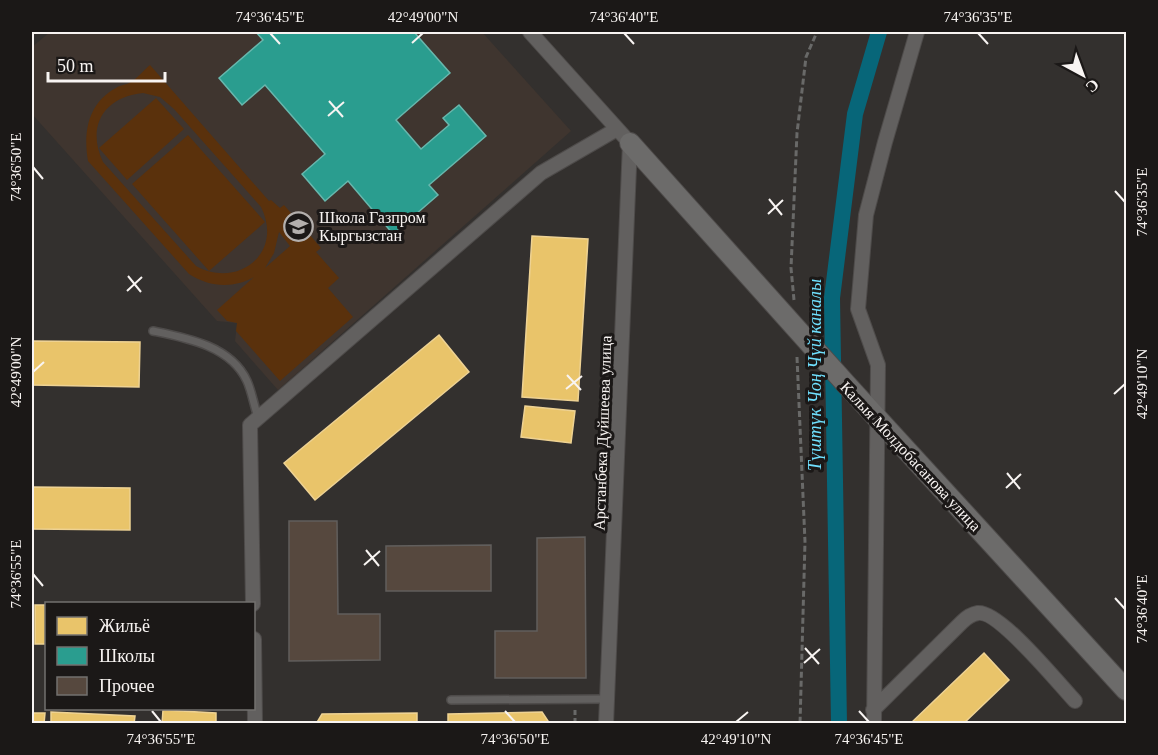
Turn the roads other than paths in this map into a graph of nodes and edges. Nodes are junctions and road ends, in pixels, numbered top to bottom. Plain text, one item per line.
1 (530, 32) edge
2 (917, 32) edge
3 (623, 136) junction
4 (153, 331) dead end
5 (877, 416) junction
6 (258, 417) junction
7 (253, 602) edge
8 (1126, 690) edge
9 (608, 699) junction
10 (452, 700) dead end
11 (1075, 701) dead end
12 (873, 717) edge
13 (606, 723) edge

1 - 3 street, Калыя Молдобасанова улица
2 - 5 street
3 - 5 street, Калыя Молдобасанова улица
3 - 6 street
3 - 9 street, Арстанбека Дуйшеева улица
4 - 6 lane
5 - 8 street, Калыя Молдобасанова улица
5 - 12 street
6 - 7 street
9 - 10 lane
9 - 13 street, Арстанбека Дуйшеева улица
11 - 12 street

